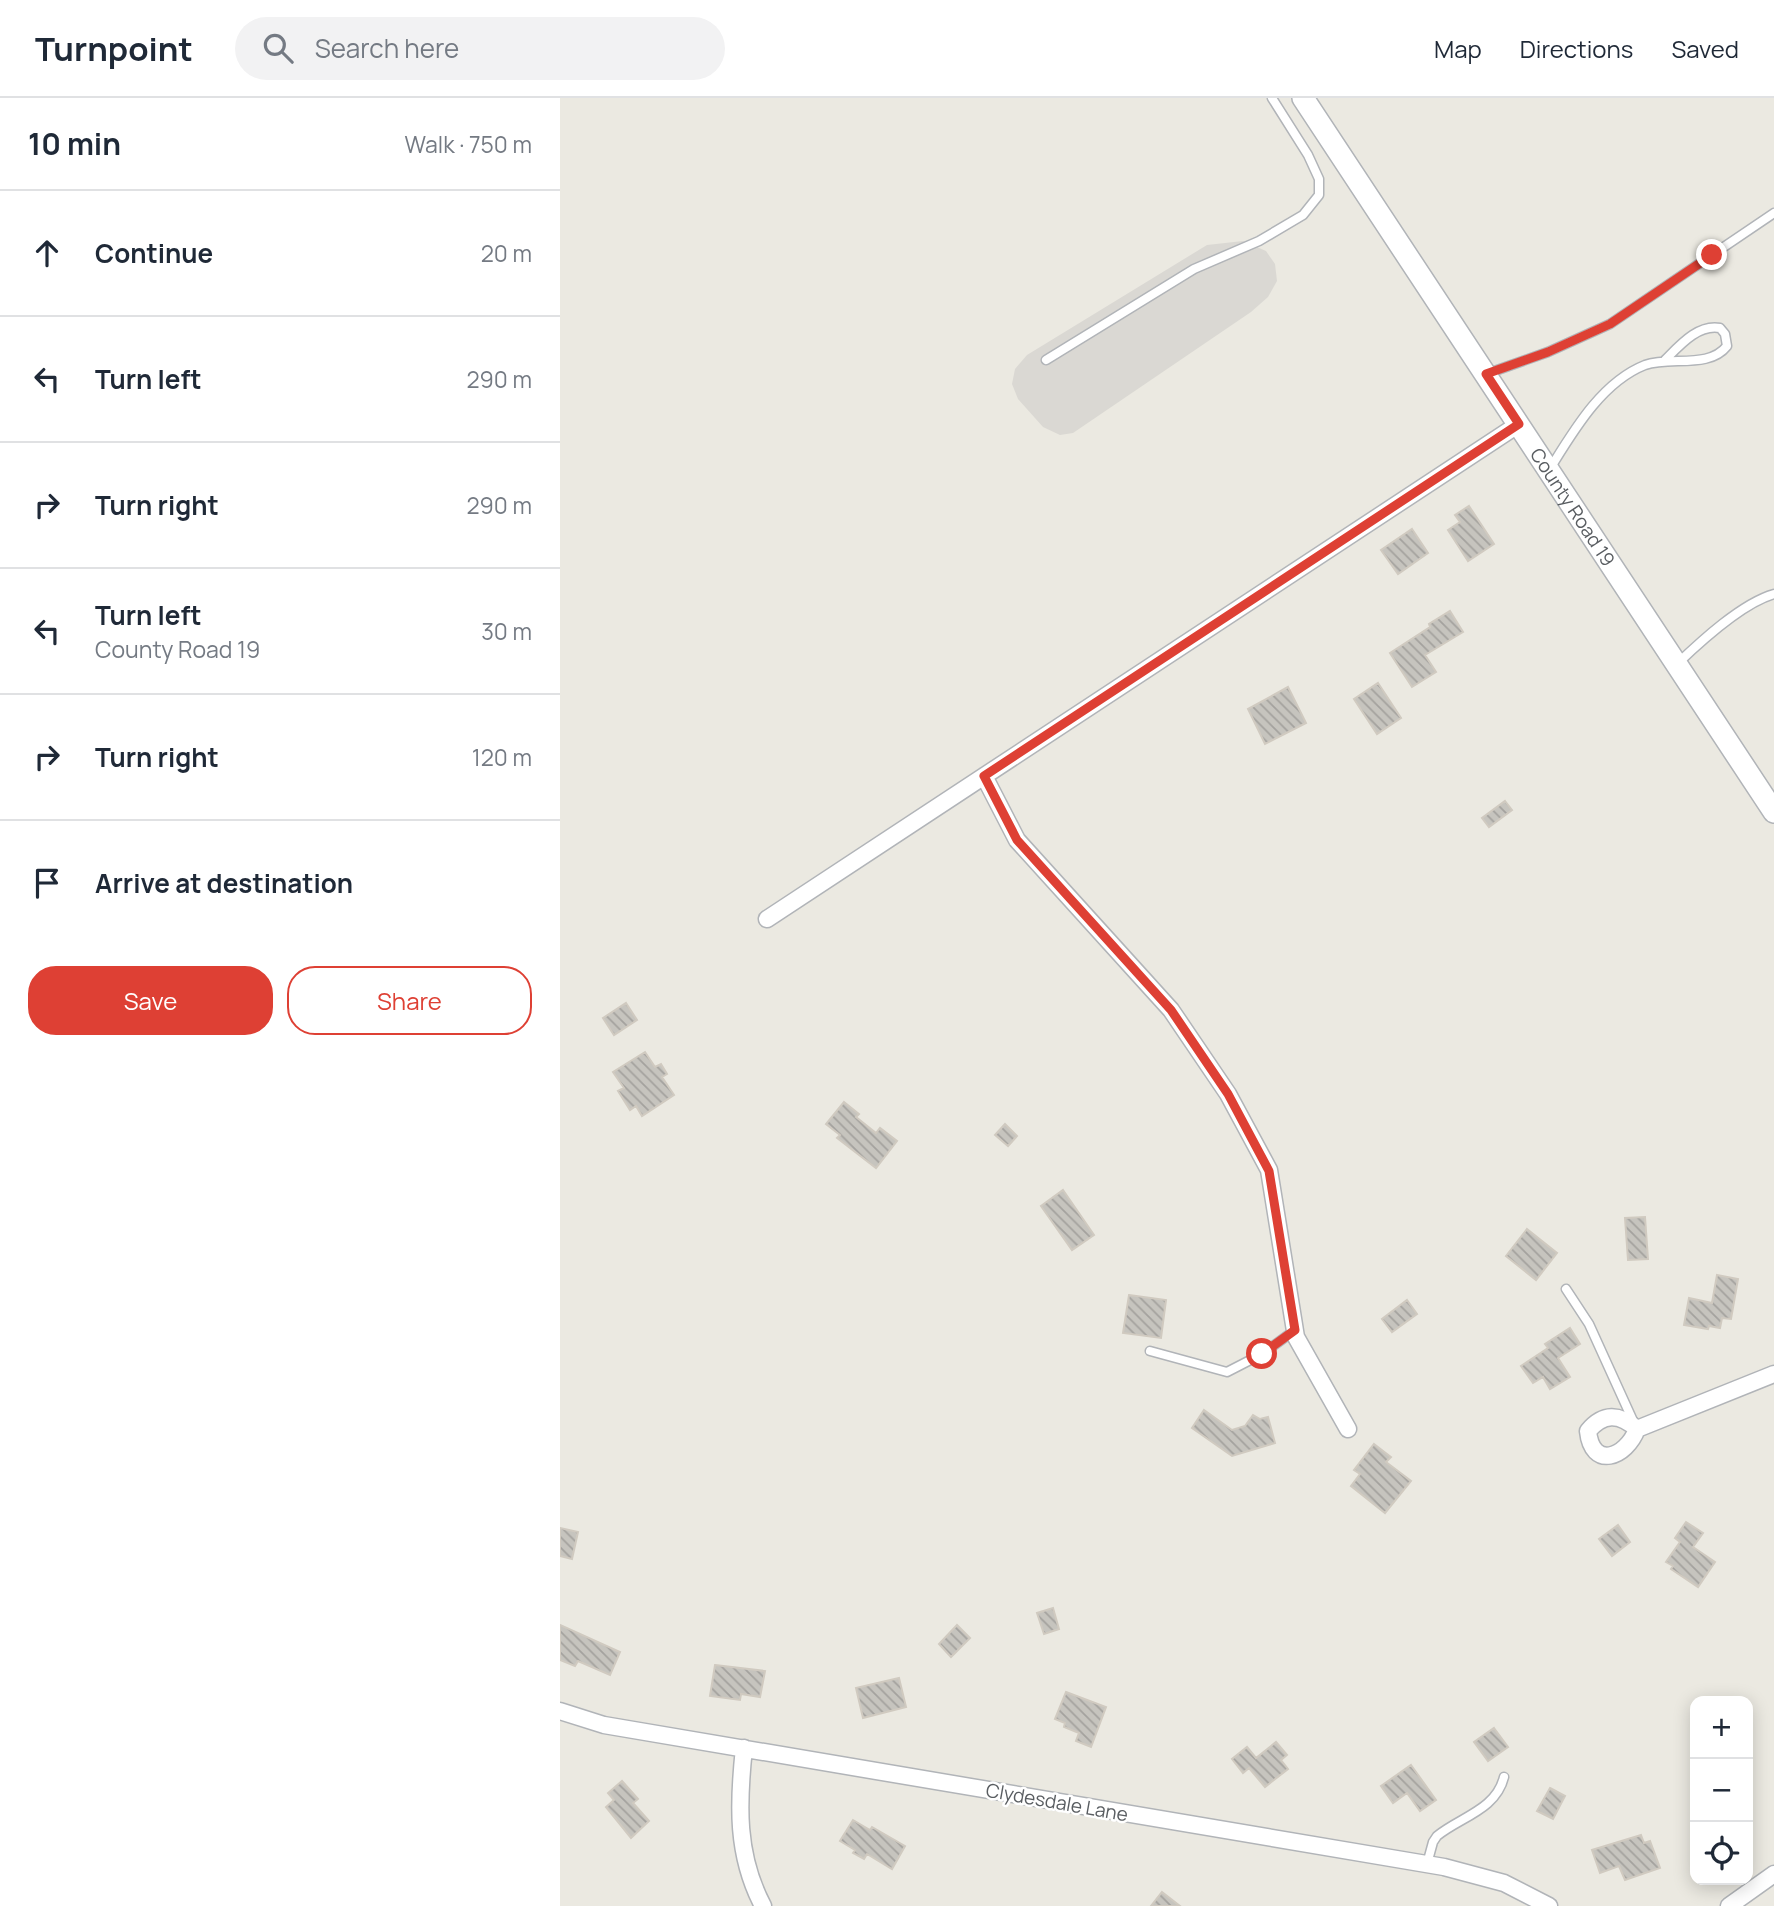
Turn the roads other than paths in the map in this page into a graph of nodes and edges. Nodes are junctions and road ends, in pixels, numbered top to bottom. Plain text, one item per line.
1 (1272, 98) edge
2 (1303, 98) edge
3 (1774, 213) edge
4 (1046, 360) dead end
5 (1665, 360) junction
6 (1486, 374) junction
7 (1519, 424) junction
8 (1549, 470) junction
9 (1774, 594) edge
10 (1677, 664) junction
11 (984, 776) junction
12 (1774, 812) edge
13 (767, 919) dead end
14 (1566, 1289) dead end
15 (1295, 1330) junction
16 (1150, 1351) dead end
17 (1774, 1374) edge
18 (1348, 1429) dead end
19 (1637, 1429) joint
20 (560, 1711) edge
21 (744, 1748) junction
22 (1504, 1777) dead end
23 (1427, 1864) junction
24 (1774, 1874) edge
25 (763, 1906) edge
26 (1549, 1906) edge
27 (1729, 1906) edge

1 - 4 lane
2 - 6 street, County Road 19
3 - 6 lane
5 - 5 lane
5 - 8 lane
6 - 7 street, County Road 19
7 - 8 street, County Road 19
7 - 11 street
8 - 10 street, County Road 19
9 - 10 lane
10 - 12 street, County Road 19
11 - 13 street
11 - 15 street
14 - 19 lane
15 - 16 lane
15 - 18 street
17 - 19 street
20 - 21 street, Clydesdale Lane
21 - 23 street, Clydesdale Lane
21 - 25 street
22 - 23 lane
23 - 26 street, Clydesdale Lane
24 - 27 street

